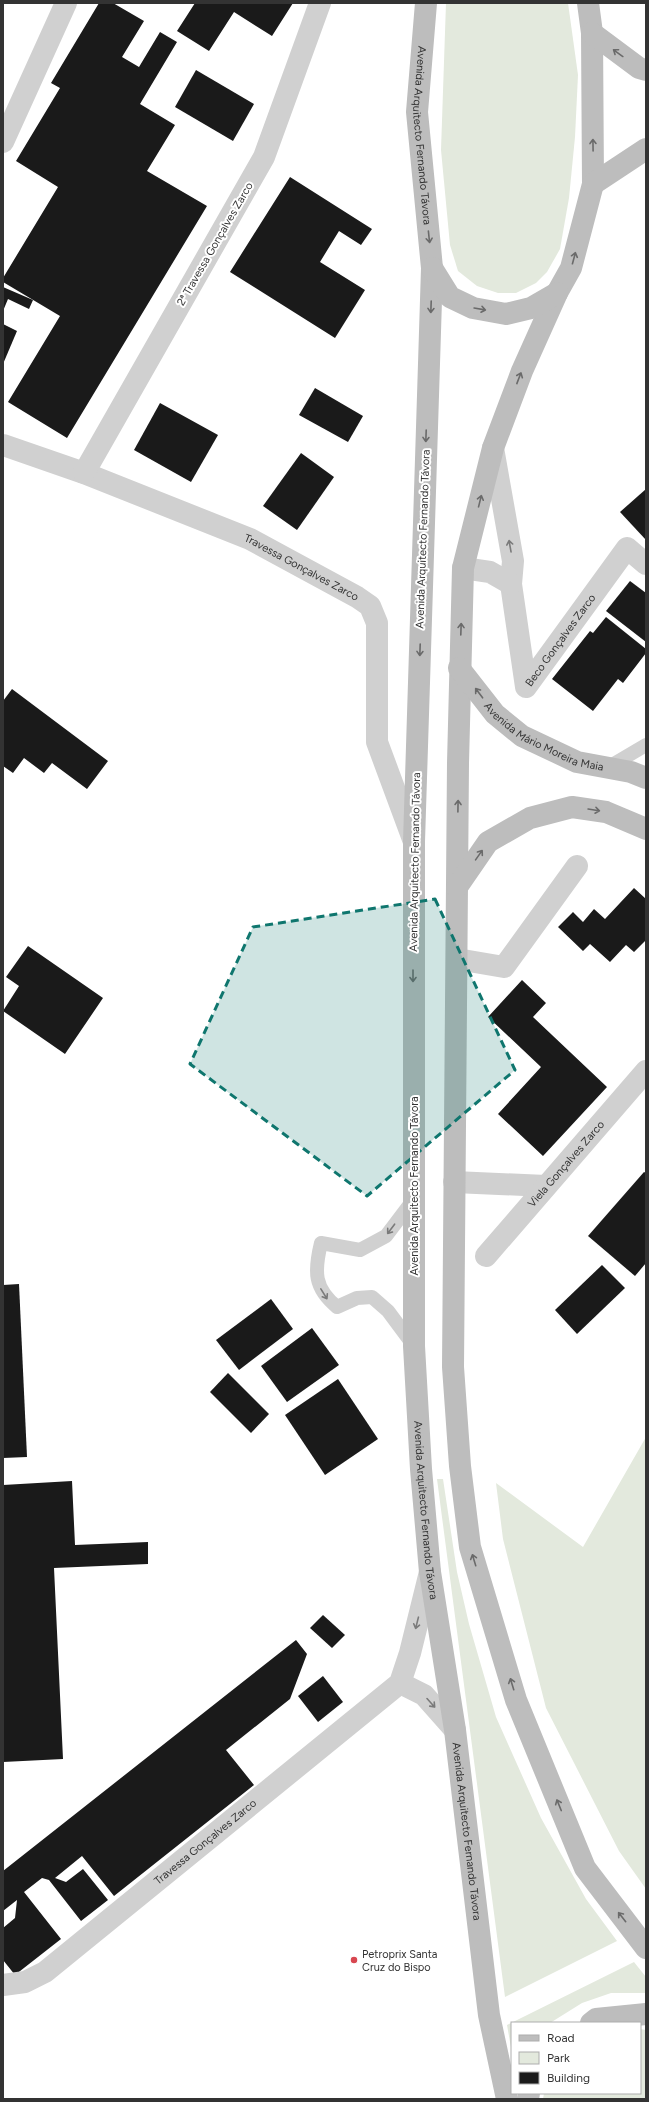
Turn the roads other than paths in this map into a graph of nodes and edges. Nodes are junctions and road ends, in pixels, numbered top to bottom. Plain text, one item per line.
1 (66, 3) edge
2 (320, 3) edge
3 (426, 3) edge
4 (588, 3) edge
5 (592, 33) junction
6 (646, 70) edge
7 (3, 142) edge
8 (646, 149) edge
9 (593, 184) junction
10 (432, 268) junction
11 (557, 293) junction
12 (3, 445) edge
13 (492, 448) junction
14 (84, 473) junction
15 (646, 564) edge
16 (463, 568) junction
17 (511, 584) junction
18 (460, 668) junction
19 (646, 745) edge
20 (608, 768) junction
21 (646, 778) edge
22 (646, 830) edge
23 (414, 842) junction
24 (577, 866) dead end
25 (457, 887) junction
26 (457, 959) junction
27 (646, 1072) edge
28 (454, 1182) junction
29 (546, 1186) junction
30 (414, 1198) junction
31 (486, 1256) dead end
32 (414, 1346) junction
33 (430, 1572) junction
34 (400, 1683) junction
35 (455, 1730) junction
36 (646, 1948) edge
37 (3, 1985) edge
38 (646, 2014) edge
39 (592, 2022) edge
40 (507, 2099) edge

1 - 7 street
2 - 14 street, 2ª Travessa Gonçalves Zarco
3 -> 10 main road, Avenida Arquitecto Fernando Távora
4 - 5 main road
6 -> 5 main road
9 -> 5 main road
8 - 9 main road
11 -> 9 main road
10 -> 11 main road, Avenida Arquitecto Fernando Távora
10 -> 23 main road, Avenida Arquitecto Fernando Távora
13 -> 11 main road
12 - 14 street, Travessa Gonçalves Zarco
16 -> 13 main road
17 -> 13 street, Beco Gonçalves Zarco
14 - 23 street, Travessa Gonçalves Zarco
15 - 17 street, Beco Gonçalves Zarco
16 - 17 street
18 -> 16 main road
20 -> 18 main road, Avenida Mário Moreira Maia
25 -> 18 main road
19 - 20 lane
20 - 21 main road, Avenida Mário Moreira Maia
25 -> 22 main road
23 -> 30 main road, Avenida Arquitecto Fernando Távora
24 - 26 street
25 - 26 main road
26 - 28 main road
27 - 29 street, Viela Gonçalves Zarco
28 - 29 street
36 -> 28 main road
29 - 31 street, Viela Gonçalves Zarco
30 - 32 main road, Avenida Arquitecto Fernando Távora
30 -> 32 lane
32 - 33 main road, Avenida Arquitecto Fernando Távora
33 -> 34 street
33 - 35 main road, Avenida Arquitecto Fernando Távora
34 -> 35 street
34 - 37 street, Travessa Gonçalves Zarco
35 - 40 main road, Avenida Arquitecto Fernando Távora
38 - 39 main road

